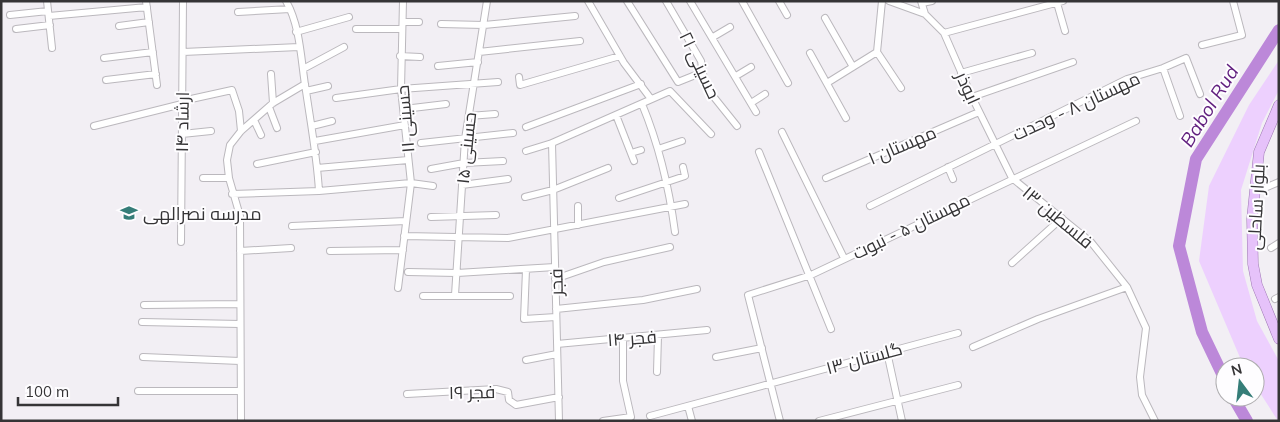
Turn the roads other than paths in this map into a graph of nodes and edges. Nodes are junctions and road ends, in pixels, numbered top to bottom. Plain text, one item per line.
1 (47, 1) edge
2 (183, 1) edge
3 (286, 1) edge
4 (403, 1) edge
5 (488, 1) edge
6 (588, 1) edge
7 (627, 1) edge
8 (666, 1) edge
9 (690, 1) edge
10 (742, 1) edge
11 (779, 1) edge
12 (882, 1) edge
13 (889, 1) edge
14 (932, 1) edge
15 (1233, 1) edge
16 (922, 2) edge
17 (1060, 2) edge
18 (147, 4) edge
19 (290, 9) junction
20 (238, 12) dead end
21 (49, 14) junction
22 (925, 14) junction
23 (10, 15) dead end
24 (787, 15) dead end
25 (575, 16) dead end
26 (349, 17) dead end
27 (825, 18) dead end
28 (149, 22) junction
29 (418, 22) dead end
30 (440, 24) dead end
31 (50, 25) junction
32 (402, 25) junction
33 (484, 25) junction
34 (118, 26) dead end
35 (730, 27) dead end
36 (356, 29) dead end
37 (16, 30) dead end
38 (1065, 31) dead end
39 (296, 32) junction
40 (944, 34) junction
41 (713, 37) junction
42 (580, 41) dead end
43 (1202, 45) dead end
44 (299, 47) junction
45 (344, 47) dead end
46 (52, 48) dead end
47 (153, 52) junction
48 (183, 52) junction
49 (479, 52) junction
50 (877, 52) junction
51 (810, 53) dead end
52 (1032, 53) dead end
53 (400, 56) junction
54 (620, 56) junction
55 (420, 57) dead end
56 (104, 58) dead end
57 (478, 62) junction
58 (1073, 62) dead end
59 (438, 66) dead end
60 (751, 67) dead end
61 (852, 67) junction
62 (303, 68) junction
63 (1162, 68) junction
64 (703, 72) junction
65 (961, 73) junction
66 (156, 74) junction
67 (271, 74) dead end
68 (736, 76) junction
69 (519, 77) dead end
70 (106, 80) dead end
71 (474, 82) junction
72 (498, 82) dead end
73 (788, 83) dead end
74 (827, 83) junction
75 (641, 84) junction
76 (157, 85) dead end
77 (328, 86) dead end
78 (305, 87) junction
79 (401, 88) junction
80 (901, 88) dead end
81 (766, 94) dead end
82 (1200, 94) dead end
83 (972, 97) junction
84 (336, 98) dead end
85 (651, 100) junction
86 (182, 102) junction
87 (751, 103) junction
88 (446, 104) dead end
89 (642, 104) junction
90 (271, 105) junction
91 (1279, 105) edge
92 (404, 109) junction
93 (756, 112) dead end
94 (979, 112) junction
95 (495, 114) dead end
96 (616, 115) junction
97 (469, 116) junction
98 (1180, 116) dead end
99 (846, 118) dead end
100 (254, 120) junction
101 (332, 121) dead end
102 (1136, 121) dead end
103 (405, 125) junction
104 (94, 126) dead end
105 (312, 126) junction
106 (737, 126) dead end
107 (526, 127) dead end
108 (277, 128) dead end
109 (211, 131) dead end
110 (241, 131) junction
111 (782, 132) dead end
112 (513, 133) dead end
113 (182, 134) junction
114 (711, 134) dead end
115 (261, 135) dead end
116 (465, 139) junction
117 (315, 140) junction
118 (682, 141) dead end
119 (421, 143) dead end
120 (552, 143) junction
121 (995, 144) junction
122 (658, 149) junction
123 (641, 150) dead end
124 (526, 151) dead end
125 (316, 152) junction
126 (759, 152) dead end
127 (631, 154) junction
128 (408, 160) junction
129 (502, 160) dead end
130 (634, 161) dead end
131 (464, 163) junction
132 (257, 164) dead end
133 (684, 167) dead end
134 (948, 167) junction
135 (317, 168) junction
136 (608, 168) dead end
137 (431, 169) dead end
138 (203, 178) dead end
139 (229, 178) junction
140 (826, 178) dead end
141 (1012, 178) junction
142 (508, 179) dead end
143 (953, 179) dead end
144 (1279, 182) edge
145 (411, 183) junction
146 (667, 183) junction
147 (462, 185) junction
148 (434, 186) dead end
149 (1267, 187) dead end
150 (553, 190) junction
151 (319, 191) junction
152 (232, 194) junction
153 (525, 197) dead end
154 (619, 198) dead end
155 (685, 204) dead end
156 (578, 206) dead end
157 (870, 206) dead end
158 (672, 207) junction
159 (496, 215) dead end
160 (431, 217) dead end
161 (460, 217) junction
162 (1062, 218) junction
163 (406, 221) junction
164 (578, 225) junction
165 (292, 226) dead end
166 (554, 229) junction
167 (675, 232) dead end
168 (404, 236) junction
169 (459, 238) junction
170 (181, 242) dead end
171 (1279, 243) edge
172 (670, 247) dead end
173 (291, 248) dead end
174 (1271, 248) dead end
175 (403, 250) junction
176 (240, 251) junction
177 (330, 251) dead end
178 (844, 258) junction
179 (1012, 263) dead end
180 (555, 267) junction
181 (526, 270) junction
182 (408, 272) dead end
183 (457, 273) junction
184 (811, 275) junction
185 (556, 279) junction
186 (1127, 287) junction
187 (398, 288) dead end
188 (697, 289) dead end
189 (455, 295) junction
190 (422, 296) dead end
191 (510, 296) dead end
192 (240, 304) junction
193 (144, 305) dead end
194 (556, 309) junction
195 (556, 317) junction
196 (142, 322) dead end
197 (240, 324) junction
198 (831, 329) dead end
199 (707, 330) dead end
200 (958, 333) dead end
201 (658, 336) junction
202 (623, 338) junction
203 (1279, 339) edge
204 (557, 344) junction
205 (973, 347) dead end
206 (762, 348) junction
207 (887, 352) junction
208 (558, 354) junction
209 (142, 357) dead end
210 (716, 357) dead end
211 (526, 360) dead end
212 (240, 361) junction
213 (657, 372) dead end
214 (770, 383) junction
215 (958, 385) dead end
216 (138, 391) dead end
217 (240, 391) junction
218 (407, 394) dead end
219 (558, 397) junction
220 (898, 401) junction
221 (688, 406) junction
222 (650, 416) dead end
223 (240, 421) edge
224 (559, 421) edge
225 (603, 421) edge
226 (692, 421) edge
227 (780, 421) edge
228 (819, 421) edge
229 (902, 421) edge
230 (1155, 421) edge

1 - 21 street
2 - 48 street, ارشاد ۱۴
3 - 19 street
4 - 32 street, حسینی ۱۱
5 - 33 street, حسینی ۱۵
6 - 54 street
7 - 64 street
8 - 64 street, حسینی ۲۱
9 - 41 street
10 - 73 street
11 - 24 street
12 - 50 street
13 - 22 street
14 - 16 street
15 - 43 street
16 - 22 street, ابوذر
17 - 38 street
17 - 40 street
18 - 21 street
18 - 28 street
19 - 20 street
19 - 39 street
21 - 23 street
21 - 31 street
22 - 40 street, ابوذر
25 - 33 street
26 - 39 street
27 - 61 street
28 - 34 street
28 - 47 street
29 - 32 street
30 - 33 street
31 - 37 street
31 - 46 street
32 - 36 street
32 - 53 street, حسینی ۱۱
33 - 49 street, حسینی ۱۵
35 - 41 street
39 - 44 street
40 - 65 street, ابوذر
41 - 68 street
42 - 49 street
44 - 48 street
44 - 62 street
45 - 62 street
47 - 56 street
47 - 66 street
48 - 86 street, ارشاد ۱۴
49 - 57 street, حسینی ۱۵
50 - 61 street
50 - 80 street
51 - 74 street
52 - 65 street
53 - 55 street
53 - 79 street, حسینی ۱۱
54 - 69 street
54 - 75 street
57 - 59 street
57 - 71 street, حسینی ۱۵
58 - 83 street
60 - 68 street
61 - 74 street
62 - 78 street
63 - 82 street, مهستان ۸ - وحدت
63 - 98 street
63 - 121 street, مهستان ۸ - وحدت
64 - 106 street, حسینی ۲۱
65 - 83 street, ابوذر
66 - 70 street
66 - 76 street
67 - 90 street
68 - 87 street
71 - 72 street
71 - 79 street
71 - 97 street, حسینی ۱۵
74 - 99 street
75 - 85 street
75 - 107 street
77 - 78 street
78 - 90 street
78 - 105 street
79 - 84 street
79 - 92 street, حسینی ۱۱
81 - 87 street
83 - 94 street, ابوذر
85 - 89 street
85 - 114 street
86 - 104 street
86 - 110 street
86 - 113 street, ارشاد ۱۴
87 - 93 street
88 - 92 street
89 - 96 street
89 - 122 street
90 - 100 street
90 - 108 street
91 - 203 main road, بلوار ساحلی
92 - 103 street, حسینی ۱۱
94 - 121 street, ابوذر
94 - 140 street, مهستان ۱
95 - 97 street
96 - 120 street
96 - 127 street
97 - 116 street, حسینی ۱۵
100 - 110 street
100 - 115 street
101 - 105 street
102 - 141 street, مهستان ۵ - نبوت
103 - 117 street
103 - 128 street, حسینی ۱۱
105 - 117 street
109 - 113 street
110 - 139 street
111 - 178 street
112 - 116 street
113 - 170 street, ارشاد ۱۴
116 - 119 street
116 - 131 street, حسینی ۱۵
117 - 125 street
118 - 122 street
120 - 124 street
120 - 150 street, فجر
121 - 134 street, مهستان ۸ - وحدت
121 - 141 street, ابوذر
122 - 146 street
123 - 127 street
125 - 132 street
125 - 135 street
126 - 184 street
127 - 130 street
128 - 135 street
128 - 145 street, حسینی ۱۱
129 - 131 street
131 - 137 street
131 - 147 street, حسینی ۱۵
133 - 146 street
134 - 143 street
134 - 157 street, مهستان ۸ - وحدت
135 - 151 street
136 - 150 street
138 - 139 street
139 - 152 street
141 - 162 street, فلسطین ۱۳
141 - 178 street, مهستان ۵ - نبوت
142 - 147 street
144 - 149 street
145 - 148 street
145 - 151 street
145 - 163 street, حسینی ۱۱
146 - 154 street
146 - 158 street
147 - 161 street, حسینی ۱۵
150 - 153 street
150 - 166 street, فجر
151 - 152 street
152 - 176 street
155 - 158 street
156 - 164 street
158 - 164 street
158 - 167 street
159 - 161 street
160 - 161 street
161 - 169 street, حسینی ۱۵
162 - 179 street
162 - 186 street, فلسطین ۱۳
163 - 165 street
163 - 168 street, حسینی ۱۱
164 - 166 street
166 - 169 street
166 - 180 street, فجر
168 - 169 street
168 - 175 street, حسینی ۱۱
169 - 183 street, حسینی ۱۵
171 - 174 street
172 - 185 street
173 - 176 street
175 - 177 street
175 - 187 street, حسینی ۱۱
176 - 192 street
178 - 184 street, مهستان ۵ - نبوت
180 - 181 street
180 - 185 street, فجر
181 - 183 street
181 - 195 street
182 - 183 street
183 - 189 street, حسینی ۱۵
184 - 198 street
184 - 206 street, مهستان ۵ - نبوت
185 - 194 street, فجر
186 - 205 street
186 - 230 street, فلسطین ۱۳
188 - 194 street
189 - 190 street
189 - 191 street
192 - 193 street
192 - 197 street
194 - 195 street, فجر
195 - 204 street, فجر
196 - 197 street
197 - 212 street
199 - 201 street, فجر ۱۴
200 - 207 street, گلستان ۱۳
201 - 202 street, فجر ۱۴
201 - 213 street
202 - 204 street, فجر ۱۴
202 - 225 street
204 - 208 street, فجر
206 - 210 street
206 - 214 street
207 - 214 street, گلستان ۱۳
207 - 220 street
208 - 211 street
208 - 219 street, فجر
209 - 212 street
212 - 217 street
214 - 221 street, گلستان ۱۳
214 - 227 street
215 - 220 street
216 - 217 street
217 - 223 street
218 - 219 street, فجر ۱۹
219 - 224 street, فجر
220 - 228 street
220 - 229 street
221 - 222 street, گلستان ۱۳
221 - 226 street

